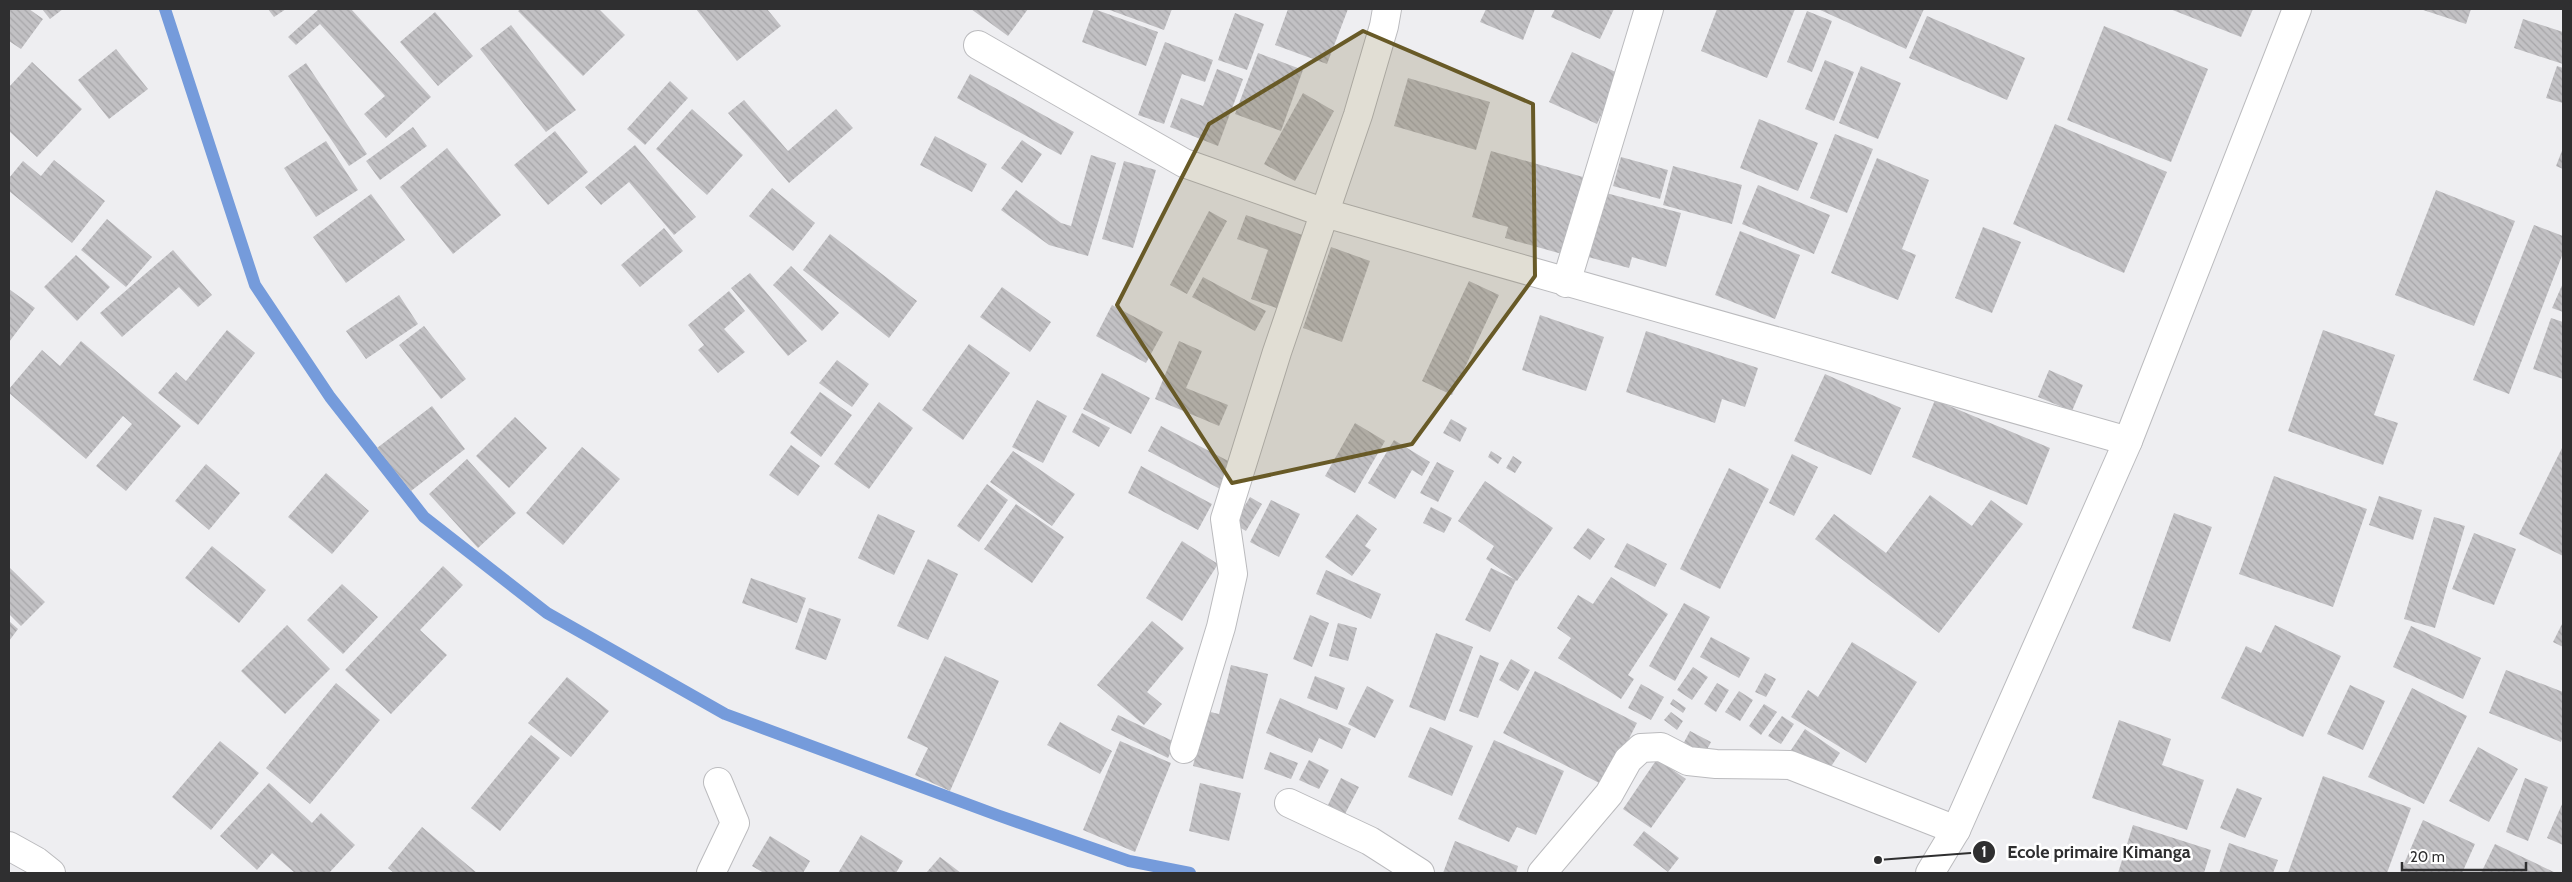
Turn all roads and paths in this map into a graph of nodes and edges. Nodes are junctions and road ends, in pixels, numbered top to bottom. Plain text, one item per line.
1 (1387, 9) edge
2 (1648, 9) edge
3 (2297, 9) edge
4 (978, 45) dead end
5 (1325, 213) junction
6 (1566, 283) junction
7 (2128, 442) junction
8 (1184, 749) dead end
9 (718, 782) dead end
10 (1289, 803) dead end
11 (1956, 830) junction
12 (9, 846) edge
13 (51, 873) edge
14 (711, 873) edge
15 (1420, 873) edge
16 (1542, 873) edge
17 (1930, 873) edge

1 - 5 street
2 - 6 street
3 - 7 street
4 - 5 street
5 - 6 street
5 - 8 street
6 - 7 street
7 - 11 street
9 - 14 street
10 - 15 street
11 - 16 street
11 - 17 street
12 - 13 street

